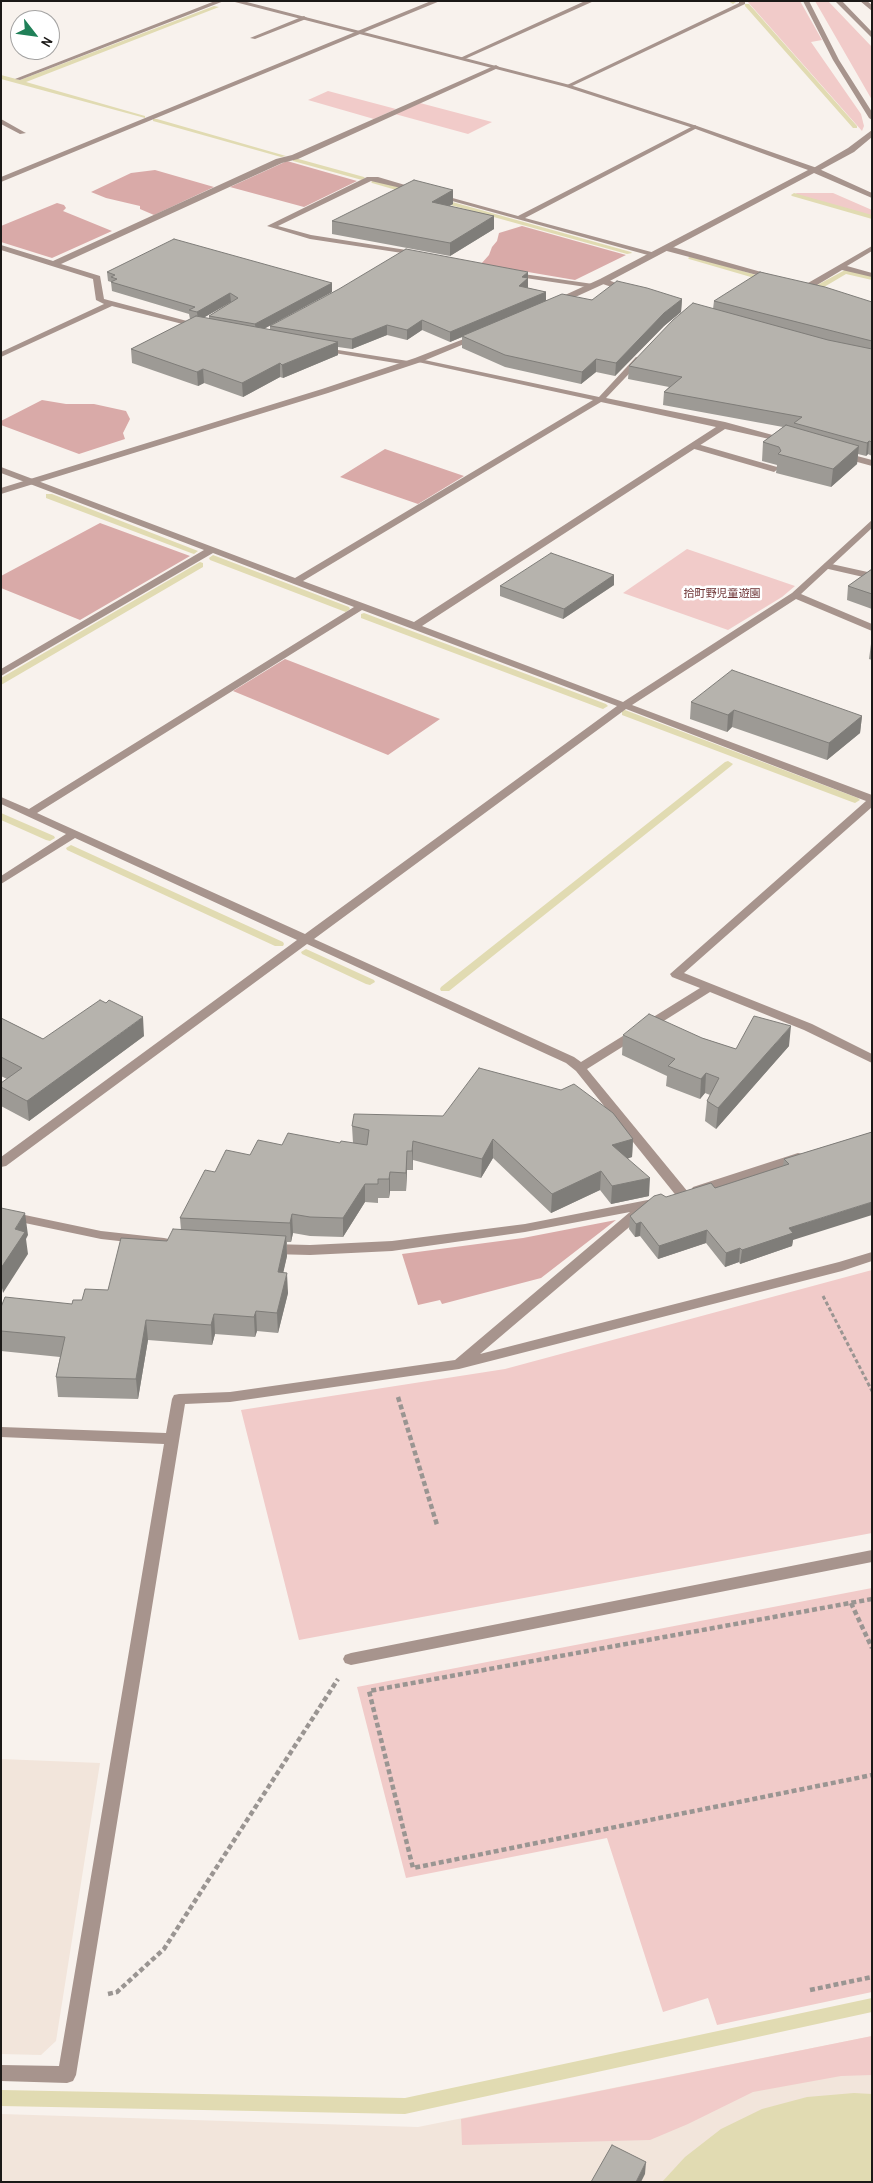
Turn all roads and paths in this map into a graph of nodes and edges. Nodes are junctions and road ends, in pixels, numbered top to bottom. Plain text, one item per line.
1 (220, 1) edge
2 (234, 1) edge
3 (437, 1) edge
4 (591, 1) edge
5 (742, 1) edge
6 (806, 1) edge
7 (838, 1) edge
8 (864, 1) edge
9 (872, 9) edge
10 (304, 18) junction
11 (361, 32) junction
12 (872, 36) edge
13 (253, 38) dead end
14 (463, 58) junction
15 (496, 66) junction
16 (18, 79) dead end
17 (568, 86) junction
18 (872, 118) edge
19 (1, 121) edge
20 (695, 127) junction
21 (872, 132) edge
22 (22, 133) dead end
23 (814, 170) junction
24 (1, 180) edge
25 (872, 196) edge
26 (520, 218) junction
27 (1, 247) edge
28 (666, 248) junction
29 (872, 248) edge
30 (410, 252) junction
31 (652, 255) junction
32 (430, 256) edge
33 (394, 259) edge
34 (54, 264) junction
35 (841, 267) junction
36 (500, 272) edge
37 (872, 274) edge
38 (781, 279) edge
39 (603, 281) junction
40 (790, 281) edge
41 (593, 286) junction
42 (638, 293) edge
43 (112, 303) junction
44 (548, 306) edge
45 (202, 325) edge
46 (486, 333) edge
47 (314, 347) edge
48 (648, 350) edge
49 (1, 356) edge
50 (418, 360) junction
51 (408, 363) junction
52 (601, 399) junction
53 (725, 425) junction
54 (799, 443) edge
55 (694, 446) junction
56 (835, 453) edge
57 (872, 463) edge
58 (774, 469) dead end
59 (1, 470) edge
60 (32, 481) junction
61 (3, 489) edge
62 (872, 523) edge
63 (213, 550) junction
64 (827, 566) junction
65 (872, 576) edge
66 (296, 581) junction
67 (795, 595) junction
68 (362, 606) junction
69 (415, 626) junction
70 (872, 628) edge
71 (1, 673) edge
72 (625, 705) junction
73 (1, 800) edge
74 (872, 800) edge
75 (29, 813) junction
76 (74, 834) junction
77 (1, 881) edge
78 (306, 940) junction
79 (709, 987) junction
80 (872, 1058) edge
81 (580, 1068) junction
82 (815, 1152) edge
83 (1, 1162) edge
84 (683, 1195) junction
85 (648, 1204) junction
86 (1, 1214) edge
87 (179, 1243) edge
88 (254, 1248) edge
89 (872, 1256) edge
90 (822, 1294) dead end
91 (459, 1364) junction
92 (872, 1391) edge
93 (397, 1394) dead end
94 (1, 1432) edge
95 (173, 1438) junction
96 (437, 1525) dead end
97 (872, 1556) edge
98 (872, 1599) edge
99 (851, 1603) junction
100 (872, 1648) edge
101 (351, 1659) joint
102 (872, 1775) edge
103 (872, 1977) edge
104 (810, 1990) dead end
105 (79, 2003) junction
106 (1, 2073) edge

1 - 16 street
2 - 10 street
3 - 11 street
4 - 14 street
5 - 17 street
6 - 18 street
7 - 12 street
8 - 9 street
10 - 11 street
10 - 13 street
11 - 14 street
11 - 24 street
14 - 15 street
15 - 17 street
15 - 34 street
17 - 20 street
19 - 22 street
20 - 23 street
20 - 26 street
21 - 23 street
23 - 25 street
23 - 28 street
26 - 30 street
26 - 31 street
27 - 34 street
28 - 31 street
28 - 38 street
29 - 35 street
30 - 32 street
30 - 33 street
31 - 39 street
34 - 43 street
35 - 37 street
35 - 40 street
36 - 41 street
39 - 41 street
39 - 42 street
41 - 44 street
43 - 45 street
43 - 49 street
46 - 50 street
47 - 51 street
48 - 52 street
50 - 51 street
50 - 52 street
51 - 60 street
52 - 53 street
52 - 66 street
53 - 54 street
53 - 55 street
55 - 58 street
55 - 69 street
56 - 57 street
59 - 60 street
60 - 61 street
60 - 63 street
62 - 64 street
63 - 66 street
63 - 71 street
64 - 65 street
64 - 67 street
66 - 68 street
67 - 70 street
67 - 72 street
68 - 69 street
68 - 75 street
69 - 72 street
72 - 74 street
72 - 78 street
73 - 75 street
74 - 79 street
75 - 76 street
76 - 77 street
76 - 78 street
78 - 81 street
78 - 83 street
79 - 80 street
79 - 81 street
81 - 84 street
82 - 84 street
84 - 85 street
85 - 88 street
85 - 91 street
86 - 87 street
89 - 91 street
90 - 92 path
91 - 95 street
93 - 96 path
94 - 95 street
95 - 105 street
97 - 101 street
98 - 99 path
99 - 100 path
99 - 102 path
101 - 105 path
103 - 104 path
105 - 106 street

